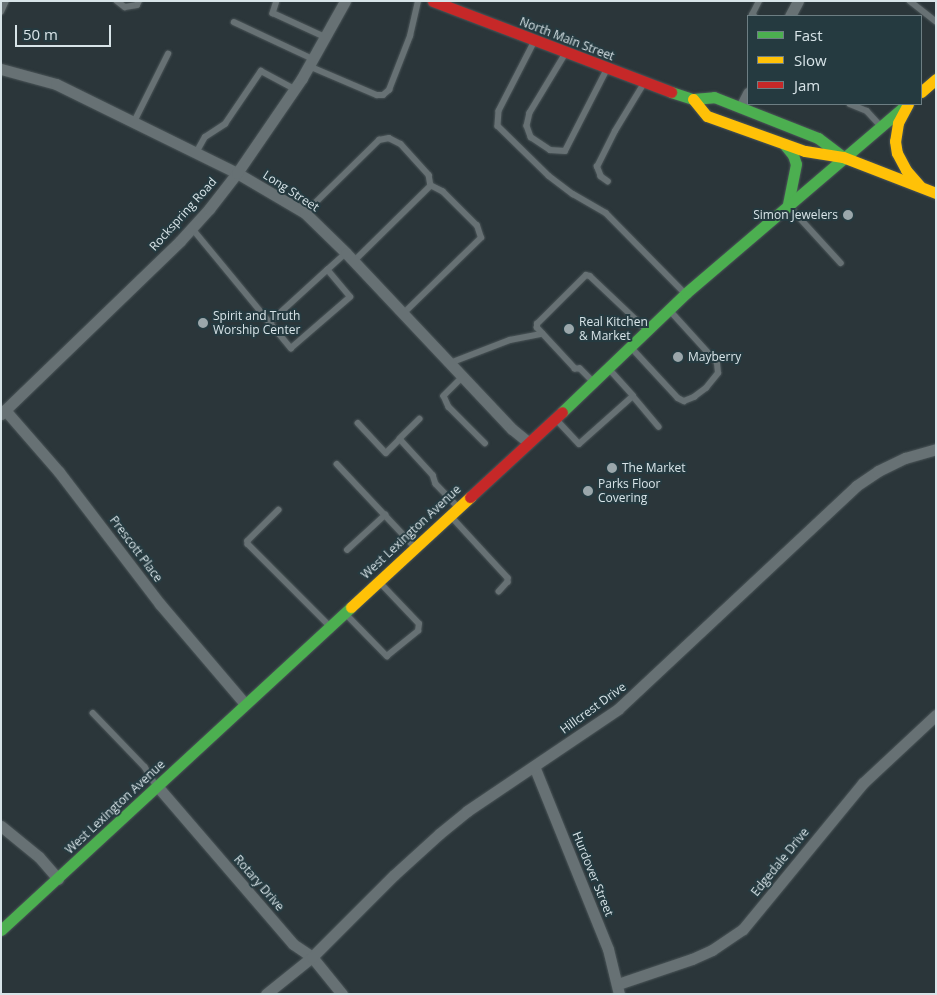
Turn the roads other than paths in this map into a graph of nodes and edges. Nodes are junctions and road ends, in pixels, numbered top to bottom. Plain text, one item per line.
1 (6, 1) edge
2 (117, 1) edge
3 (139, 1) edge
4 (277, 1) edge
5 (345, 1) edge
6 (418, 1) edge
7 (433, 1) edge
8 (759, 1) edge
9 (798, 1) edge
10 (910, 1) edge
11 (1, 12) edge
12 (752, 15) edge
13 (791, 15) edge
14 (936, 21) edge
15 (234, 22) dead end
16 (325, 37) junction
17 (535, 41) junction
18 (566, 53) junction
19 (168, 54) dead end
20 (311, 63) junction
21 (1, 68) edge
22 (608, 69) junction
23 (936, 79) edge
24 (644, 83) junction
25 (295, 89) junction
26 (922, 91) edge
27 (747, 95) edge
28 (693, 98) junction
29 (852, 105) edge
30 (906, 105) edge
31 (907, 105) edge
32 (741, 107) junction
33 (134, 122) junction
34 (881, 126) junction
35 (784, 144) junction
36 (196, 152) junction
37 (843, 157) junction
38 (237, 173) junction
39 (608, 182) dead end
40 (431, 186) junction
41 (922, 188) junction
42 (936, 193) edge
43 (788, 204) junction
44 (305, 213) junction
45 (192, 228) junction
46 (350, 258) junction
47 (841, 263) dead end
48 (327, 270) junction
49 (686, 293) junction
50 (669, 310) junction
51 (403, 314) junction
52 (268, 323) junction
53 (647, 331) junction
54 (542, 334) junction
55 (631, 348) junction
56 (450, 363) junction
57 (608, 369) junction
58 (463, 377) junction
59 (594, 383) junction
60 (633, 396) junction
61 (3, 412) edge
62 (555, 418) junction
63 (420, 419) dead end
64 (358, 423) dead end
65 (659, 427) dead end
66 (400, 439) junction
67 (528, 442) junction
68 (485, 444) dead end
69 (936, 449) edge
70 (337, 464) dead end
71 (279, 510) dead end
72 (454, 511) junction
73 (385, 515) junction
74 (415, 547) junction
75 (347, 550) dead end
76 (378, 581) junction
77 (499, 592) dead end
78 (344, 612) junction
79 (330, 626) junction
80 (245, 704) junction
81 (93, 712) dead end
82 (936, 715) edge
83 (534, 766) junction
84 (158, 787) junction
85 (1, 826) edge
86 (58, 879) junction
87 (1, 930) edge
88 (312, 957) junction
89 (618, 989) edge
90 (266, 994) edge
91 (342, 994) edge

1 - 11 lane
2 - 3 lane
4 - 16 lane
5 - 16 street, Rockspring Road
6 - 20 lane
7 - 17 street, North Main Street
8 - 12 lane
9 - 13 street
10 - 14 lane
15 - 20 lane
16 - 20 street, Rockspring Road
17 - 18 street, North Main Street
17 - 49 lane
18 - 22 street, North Main Street
18 - 22 lane
19 - 33 lane
20 - 25 street, Rockspring Road
21 - 33 street, Long Street
22 - 24 street, North Main Street
23 - 26 street
24 - 28 street, North Main Street
24 - 39 lane
25 - 36 lane
25 - 38 street, Rockspring Road
27 - 32 street
28 - 32 street, North Main Street
28 - 35 street, North Main Street
29 - 34 lane
30 - 34 street, West Lexington Avenue
31 - 41 street
32 - 37 street, North Main Street
33 - 36 street, Long Street
34 - 37 street, West Lexington Avenue
35 - 37 street, North Main Street
35 - 43 street
36 - 38 street, Long Street
37 - 41 street, North Main Street
37 - 43 street, West Lexington Avenue
38 - 44 street, Long Street
38 - 45 street, Rockspring Road
40 - 44 lane
40 - 46 lane
40 - 51 lane
41 - 42 street, North Main Street
43 - 47 lane
43 - 49 street, West Lexington Avenue
44 - 46 street, Long Street
45 - 52 lane
45 - 61 street, Rockspring Road
46 - 48 lane
46 - 51 street, Long Street
48 - 52 lane
48 - 52 lane
49 - 50 street, West Lexington Avenue
50 - 53 street, West Lexington Avenue
50 - 55 lane
51 - 56 street, Long Street
53 - 54 lane
53 - 55 street, West Lexington Avenue
54 - 56 lane
54 - 59 lane
55 - 57 street, West Lexington Avenue
56 - 58 street, Long Street
57 - 59 street, West Lexington Avenue
57 - 60 lane
58 - 67 street, Long Street
58 - 68 lane
59 - 62 street, West Lexington Avenue
60 - 62 lane
60 - 65 lane
61 - 80 street, Prescott Place
62 - 67 street, West Lexington Avenue
63 - 66 lane
64 - 66 lane
66 - 72 lane
67 - 72 street, West Lexington Avenue
69 - 83 street, Hillcrest Drive
70 - 73 lane
71 - 79 lane
72 - 74 street, West Lexington Avenue
72 - 77 lane
73 - 74 lane
73 - 75 lane
74 - 76 street, West Lexington Avenue
76 - 78 street, West Lexington Avenue
76 - 78 lane
78 - 79 street, West Lexington Avenue
79 - 80 street, West Lexington Avenue
80 - 84 street, West Lexington Avenue
81 - 84 lane
82 - 89 street, Edgedale Drive
83 - 88 street, Hillcrest Drive
83 - 89 street, Hurdover Street
84 - 86 street, West Lexington Avenue
84 - 88 street, Rotary Drive
85 - 86 street
86 - 87 street, West Lexington Avenue
88 - 90 street, Hillcrest Drive
88 - 91 street, Rotary Drive

